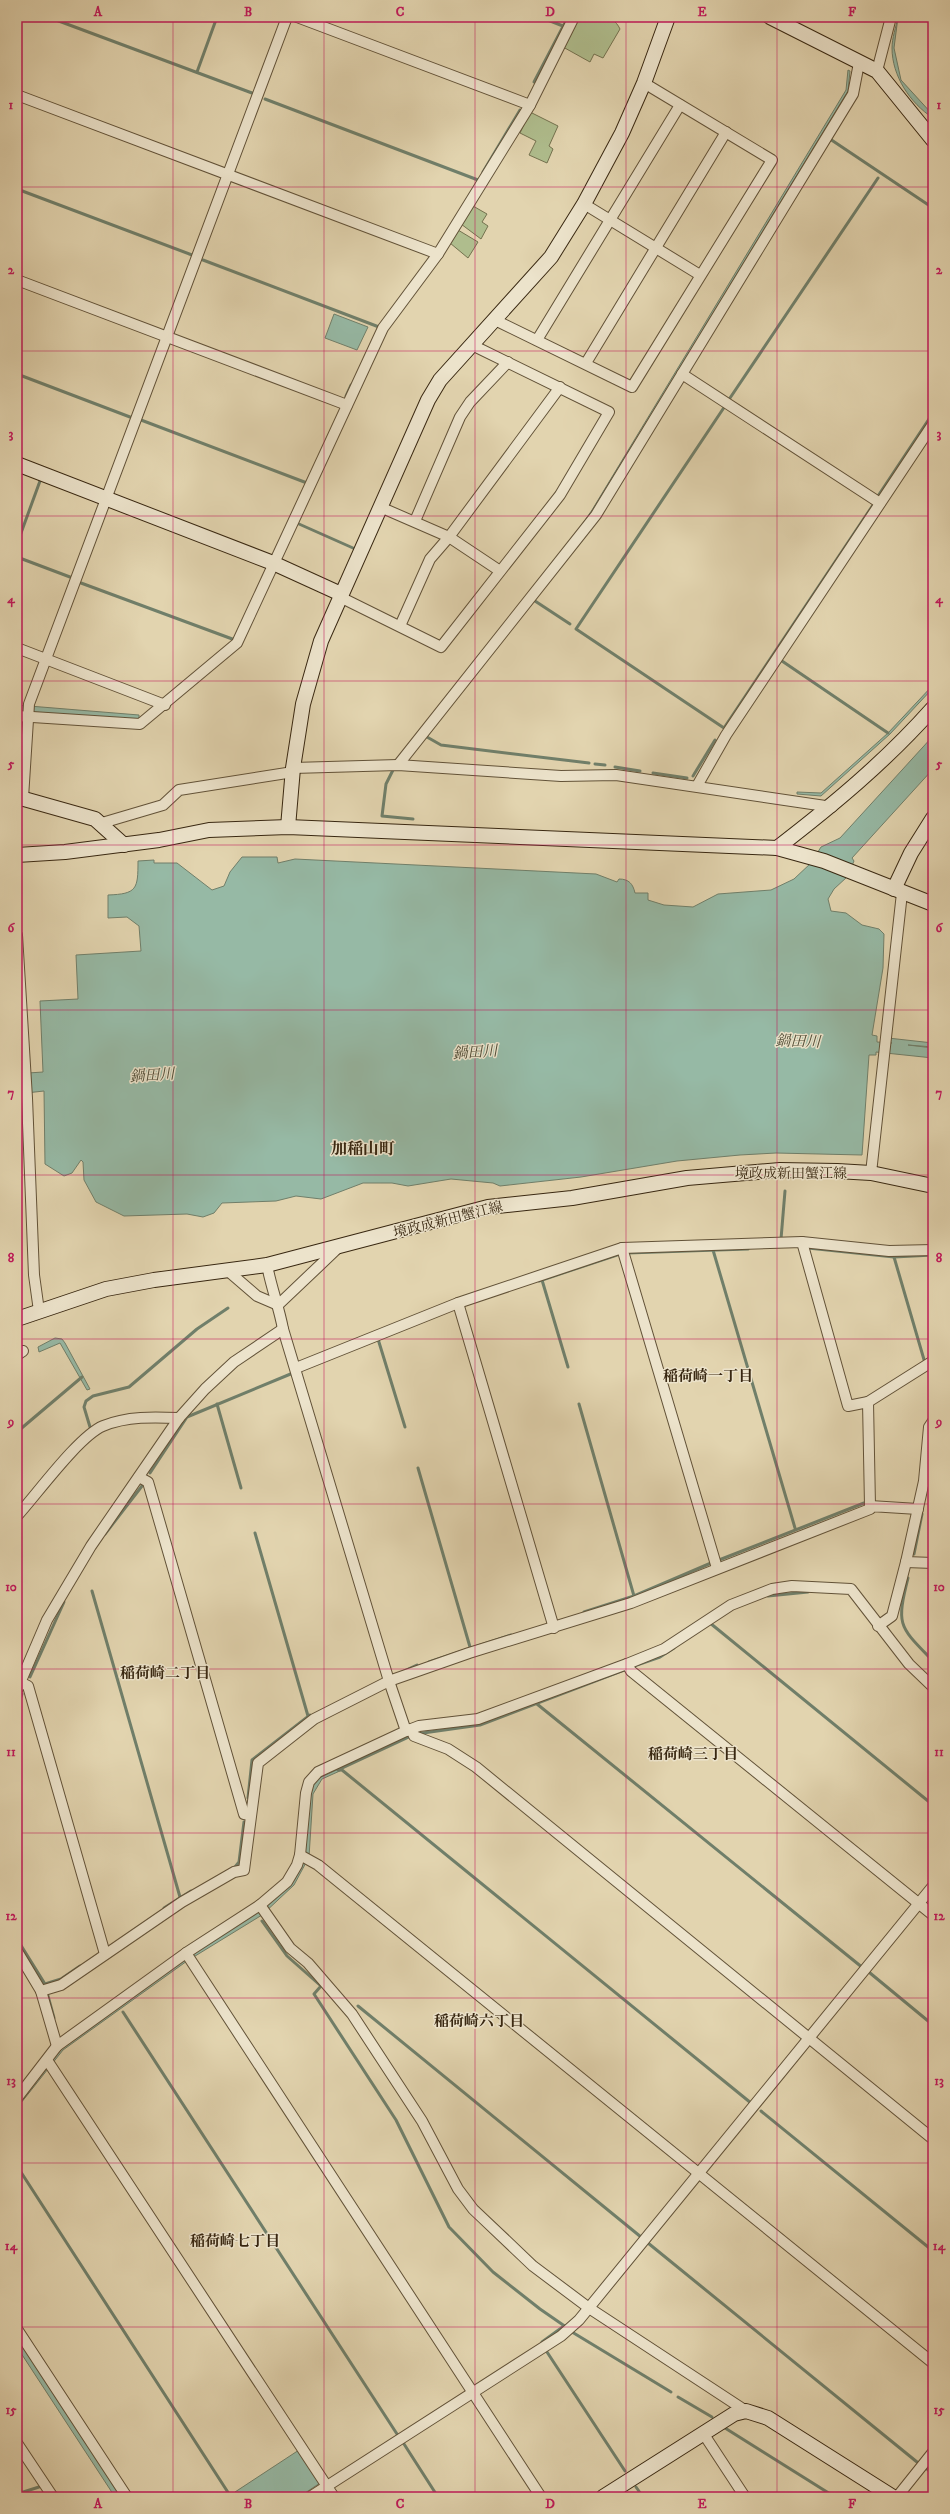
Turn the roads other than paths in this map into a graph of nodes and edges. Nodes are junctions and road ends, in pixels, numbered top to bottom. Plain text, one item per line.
1 (287, 17) edge
2 (297, 17) edge
3 (574, 17) edge
4 (668, 17) edge
5 (770, 17) edge
6 (890, 17) edge
7 (859, 63) junction
8 (877, 72) junction
9 (644, 83) junction
10 (17, 96) edge
11 (530, 105) junction
12 (680, 105) junction
13 (726, 132) junction
14 (933, 140) edge
15 (228, 175) junction
16 (584, 204) junction
17 (610, 220) junction
18 (656, 248) junction
19 (438, 254) junction
20 (700, 275) junction
21 (17, 280) edge
22 (495, 320) junction
23 (167, 337) junction
24 (537, 340) junction
25 (472, 345) junction
26 (508, 362) junction
27 (586, 363) junction
28 (682, 374) junction
29 (560, 387) junction
30 (347, 405) junction
31 (933, 424) edge
32 (17, 464) edge
33 (106, 498) junction
34 (880, 503) junction
35 (380, 507) junction
36 (415, 521) junction
37 (449, 537) junction
38 (272, 563) junction
39 (500, 571) junction
40 (340, 596) junction
41 (400, 626) junction
42 (17, 648) edge
43 (46, 659) junction
44 (165, 705) junction
45 (933, 708) edge
46 (28, 712) junction
47 (17, 716) edge
48 (398, 765) junction
49 (293, 770) junction
50 (697, 786) junction
51 (20, 797) edge
52 (832, 807) junction
53 (933, 818) edge
54 (102, 823) junction
55 (288, 827) junction
56 (124, 845) junction
57 (777, 848) junction
58 (17, 855) edge
59 (898, 891) junction
60 (933, 904) edge
61 (17, 935) edge
62 (871, 1173) junction
63 (933, 1186) edge
64 (802, 1242) junction
65 (340, 1246) junction
66 (622, 1248) junction
67 (933, 1250) edge
68 (268, 1265) junction
69 (228, 1271) junction
70 (458, 1303) junction
71 (278, 1305) junction
72 (39, 1311) junction
73 (17, 1318) edge
74 (283, 1329) junction
75 (933, 1361) edge
76 (296, 1368) junction
77 (868, 1402) junction
78 (179, 1418) junction
79 (933, 1421) edge
80 (139, 1477) junction
81 (870, 1506) junction
82 (918, 1509) junction
83 (17, 1516) edge
84 (906, 1562) junction
85 (933, 1563) edge
86 (717, 1568) junction
87 (878, 1626) junction
88 (554, 1628) junction
89 (627, 1664) junction
90 (389, 1681) junction
91 (19, 1686) edge
92 (933, 1687) edge
93 (411, 1732) junction
94 (250, 1815) junction
95 (304, 1856) junction
96 (933, 1886) edge
97 (918, 1904) junction
98 (260, 1905) junction
99 (933, 1915) edge
100 (17, 1951) edge
101 (106, 1954) junction
102 (188, 1956) junction
103 (41, 1991) junction
104 (810, 2039) junction
105 (57, 2046) junction
106 (50, 2064) junction
107 (17, 2098) edge
108 (933, 2139) edge
109 (699, 2173) junction
110 (589, 2308) junction
111 (17, 2329) edge
112 (933, 2363) edge
113 (473, 2391) junction
114 (746, 2411) junction
115 (703, 2433) junction
116 (17, 2443) edge
117 (933, 2452) edge
118 (327, 2486) junction
119 (53, 2497) edge
120 (127, 2497) edge
121 (310, 2497) edge
122 (334, 2497) edge
123 (541, 2497) edge
124 (603, 2497) edge
125 (745, 2497) edge
126 (893, 2497) edge
127 (897, 2497) edge

1 - 15 street
2 - 11 street
3 - 11 street
4 - 9 street
5 - 7 street
6 - 8 street
7 - 8 street
7 - 28 street
8 - 14 street
9 - 12 street
9 - 16 street
10 - 15 street
11 - 19 street
12 - 13 street
12 - 17 street
13 - 18 street
13 - 20 street
15 - 19 street
15 - 23 street
16 - 17 street
16 - 22 street
17 - 18 street
17 - 24 street
18 - 20 street
18 - 27 street
19 - 30 street
20 - 27 street
21 - 23 street
22 - 24 street
22 - 25 street
23 - 30 street
23 - 33 street
24 - 27 street
25 - 26 street
25 - 35 street
26 - 29 street
26 - 36 street
28 - 34 street
28 - 48 street
29 - 37 street
29 - 39 street
30 - 38 street
31 - 34 street
32 - 33 street
33 - 38 street
33 - 43 street
34 - 50 street
35 - 36 street
35 - 40 street
36 - 37 street
37 - 39 street
37 - 41 street
38 - 40 street
38 - 44 street
39 - 41 street
40 - 41 street
40 - 49 street
42 - 43 street
43 - 44 street
43 - 46 street
44 - 46 street
45 - 52 street
46 - 47 street
46 - 51 street
48 - 49 street
48 - 50 street
49 - 54 street
49 - 55 street
50 - 52 street
51 - 54 street
52 - 57 street
53 - 59 street
54 - 56 street
55 - 56 street
55 - 57 street
56 - 58 street
57 - 59 street
59 - 60 street
59 - 62 street
61 - 72 street
62 - 63 street, 境政成新田蟹江線
62 - 65 street, 境政成新田蟹江線
64 - 66 street
64 - 67 street
64 - 77 street
65 - 68 street, 境政成新田蟹江線
65 - 71 street
66 - 70 street
66 - 86 street
68 - 69 street, 境政成新田蟹江線
68 - 71 street
69 - 71 street
69 - 72 street, 境政成新田蟹江線
70 - 76 street
70 - 88 street
71 - 74 street
72 - 73 street, 境政成新田蟹江線
74 - 76 street
74 - 78 street
75 - 77 street
76 - 90 street
77 - 81 street
78 - 80 street
78 - 83 street
79 - 82 street
80 - 91 street
80 - 94 street
81 - 82 street
81 - 86 street
82 - 84 street
84 - 85 street
84 - 87 street
86 - 88 street
87 - 89 street
87 - 92 street
88 - 90 street
89 - 93 street
89 - 97 street
90 - 93 street
90 - 94 street
91 - 101 street
93 - 95 street
93 - 104 street
94 - 101 street
95 - 98 street
95 - 109 street
96 - 97 street
97 - 99 street
97 - 104 street
98 - 102 street
98 - 110 street
100 - 103 street
101 - 103 street
102 - 105 street
102 - 113 street
103 - 105 street
104 - 108 street
104 - 109 street
105 - 106 street
106 - 107 street
106 - 118 street
109 - 110 street
109 - 112 street
110 - 113 street
110 - 114 street
111 - 120 street
113 - 118 street
113 - 123 street
114 - 115 street
114 - 126 street
115 - 124 street
115 - 125 street
116 - 119 street
117 - 127 street
118 - 121 street
118 - 122 street

